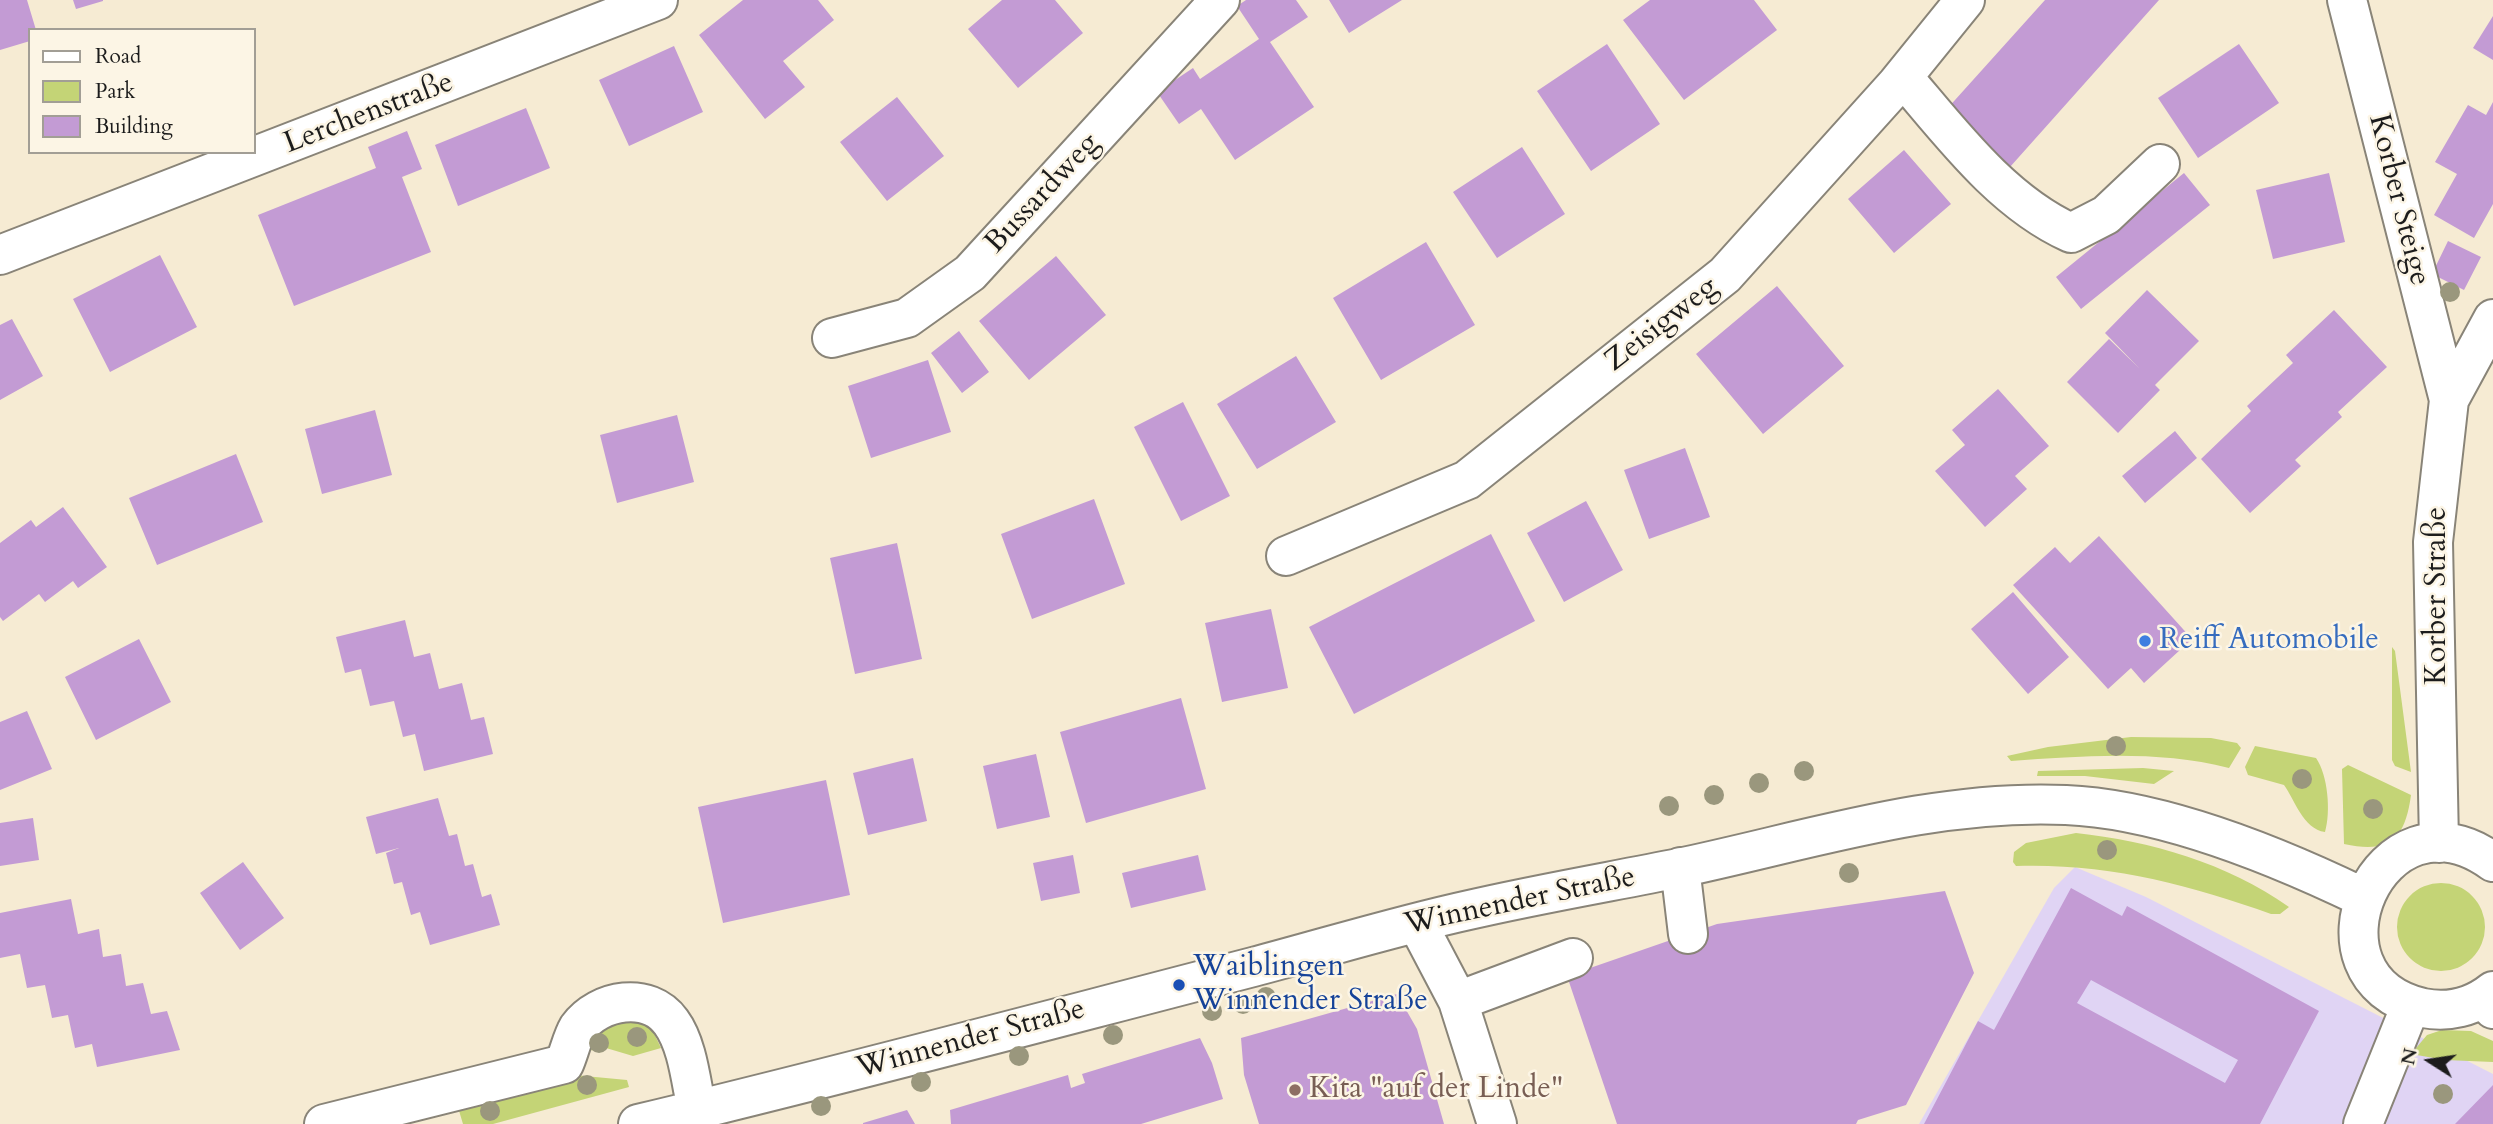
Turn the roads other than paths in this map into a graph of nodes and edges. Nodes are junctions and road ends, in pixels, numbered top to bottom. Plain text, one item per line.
1 (658, 0) edge
2 (1220, 0) edge
3 (1965, 0) edge
4 (2347, 0) edge
5 (1903, 77) junction
6 (2160, 164) dead end
7 (0, 256) edge
8 (2493, 319) edge
9 (832, 338) dead end
10 (2449, 400) junction
11 (1286, 556) dead end
12 (2439, 843) junction
13 (2493, 862) edge
14 (1680, 867) junction
15 (2362, 897) junction
16 (1417, 923) junction
17 (1688, 934) dead end
18 (1573, 958) dead end
19 (2490, 999) edge
20 (1458, 1001) junction
21 (2411, 1005) junction
22 (697, 1110) junction
23 (324, 1124) edge
24 (638, 1124) edge
25 (1497, 1124) edge
26 (2362, 1124) edge

1 - 7 street, Lerchenstraße
2 - 9 street, Bussardweg
3 - 5 street, Zeisigweg
4 - 10 street, Korber Steige
5 - 6 street
5 - 11 street, Zeisigweg
8 - 10 street, Korber Straße
10 - 12 street, Korber Straße
12 - 13 street
12 - 15 street
14 - 15 street, Winnender Straße
14 - 16 street, Winnender Straße
14 - 17 street
15 - 21 street
16 - 20 street
16 - 22 street, Winnender Straße
18 - 20 street
19 - 21 street
20 - 25 street
21 - 26 street
22 - 23 street
22 - 24 street, Winnender Straße

